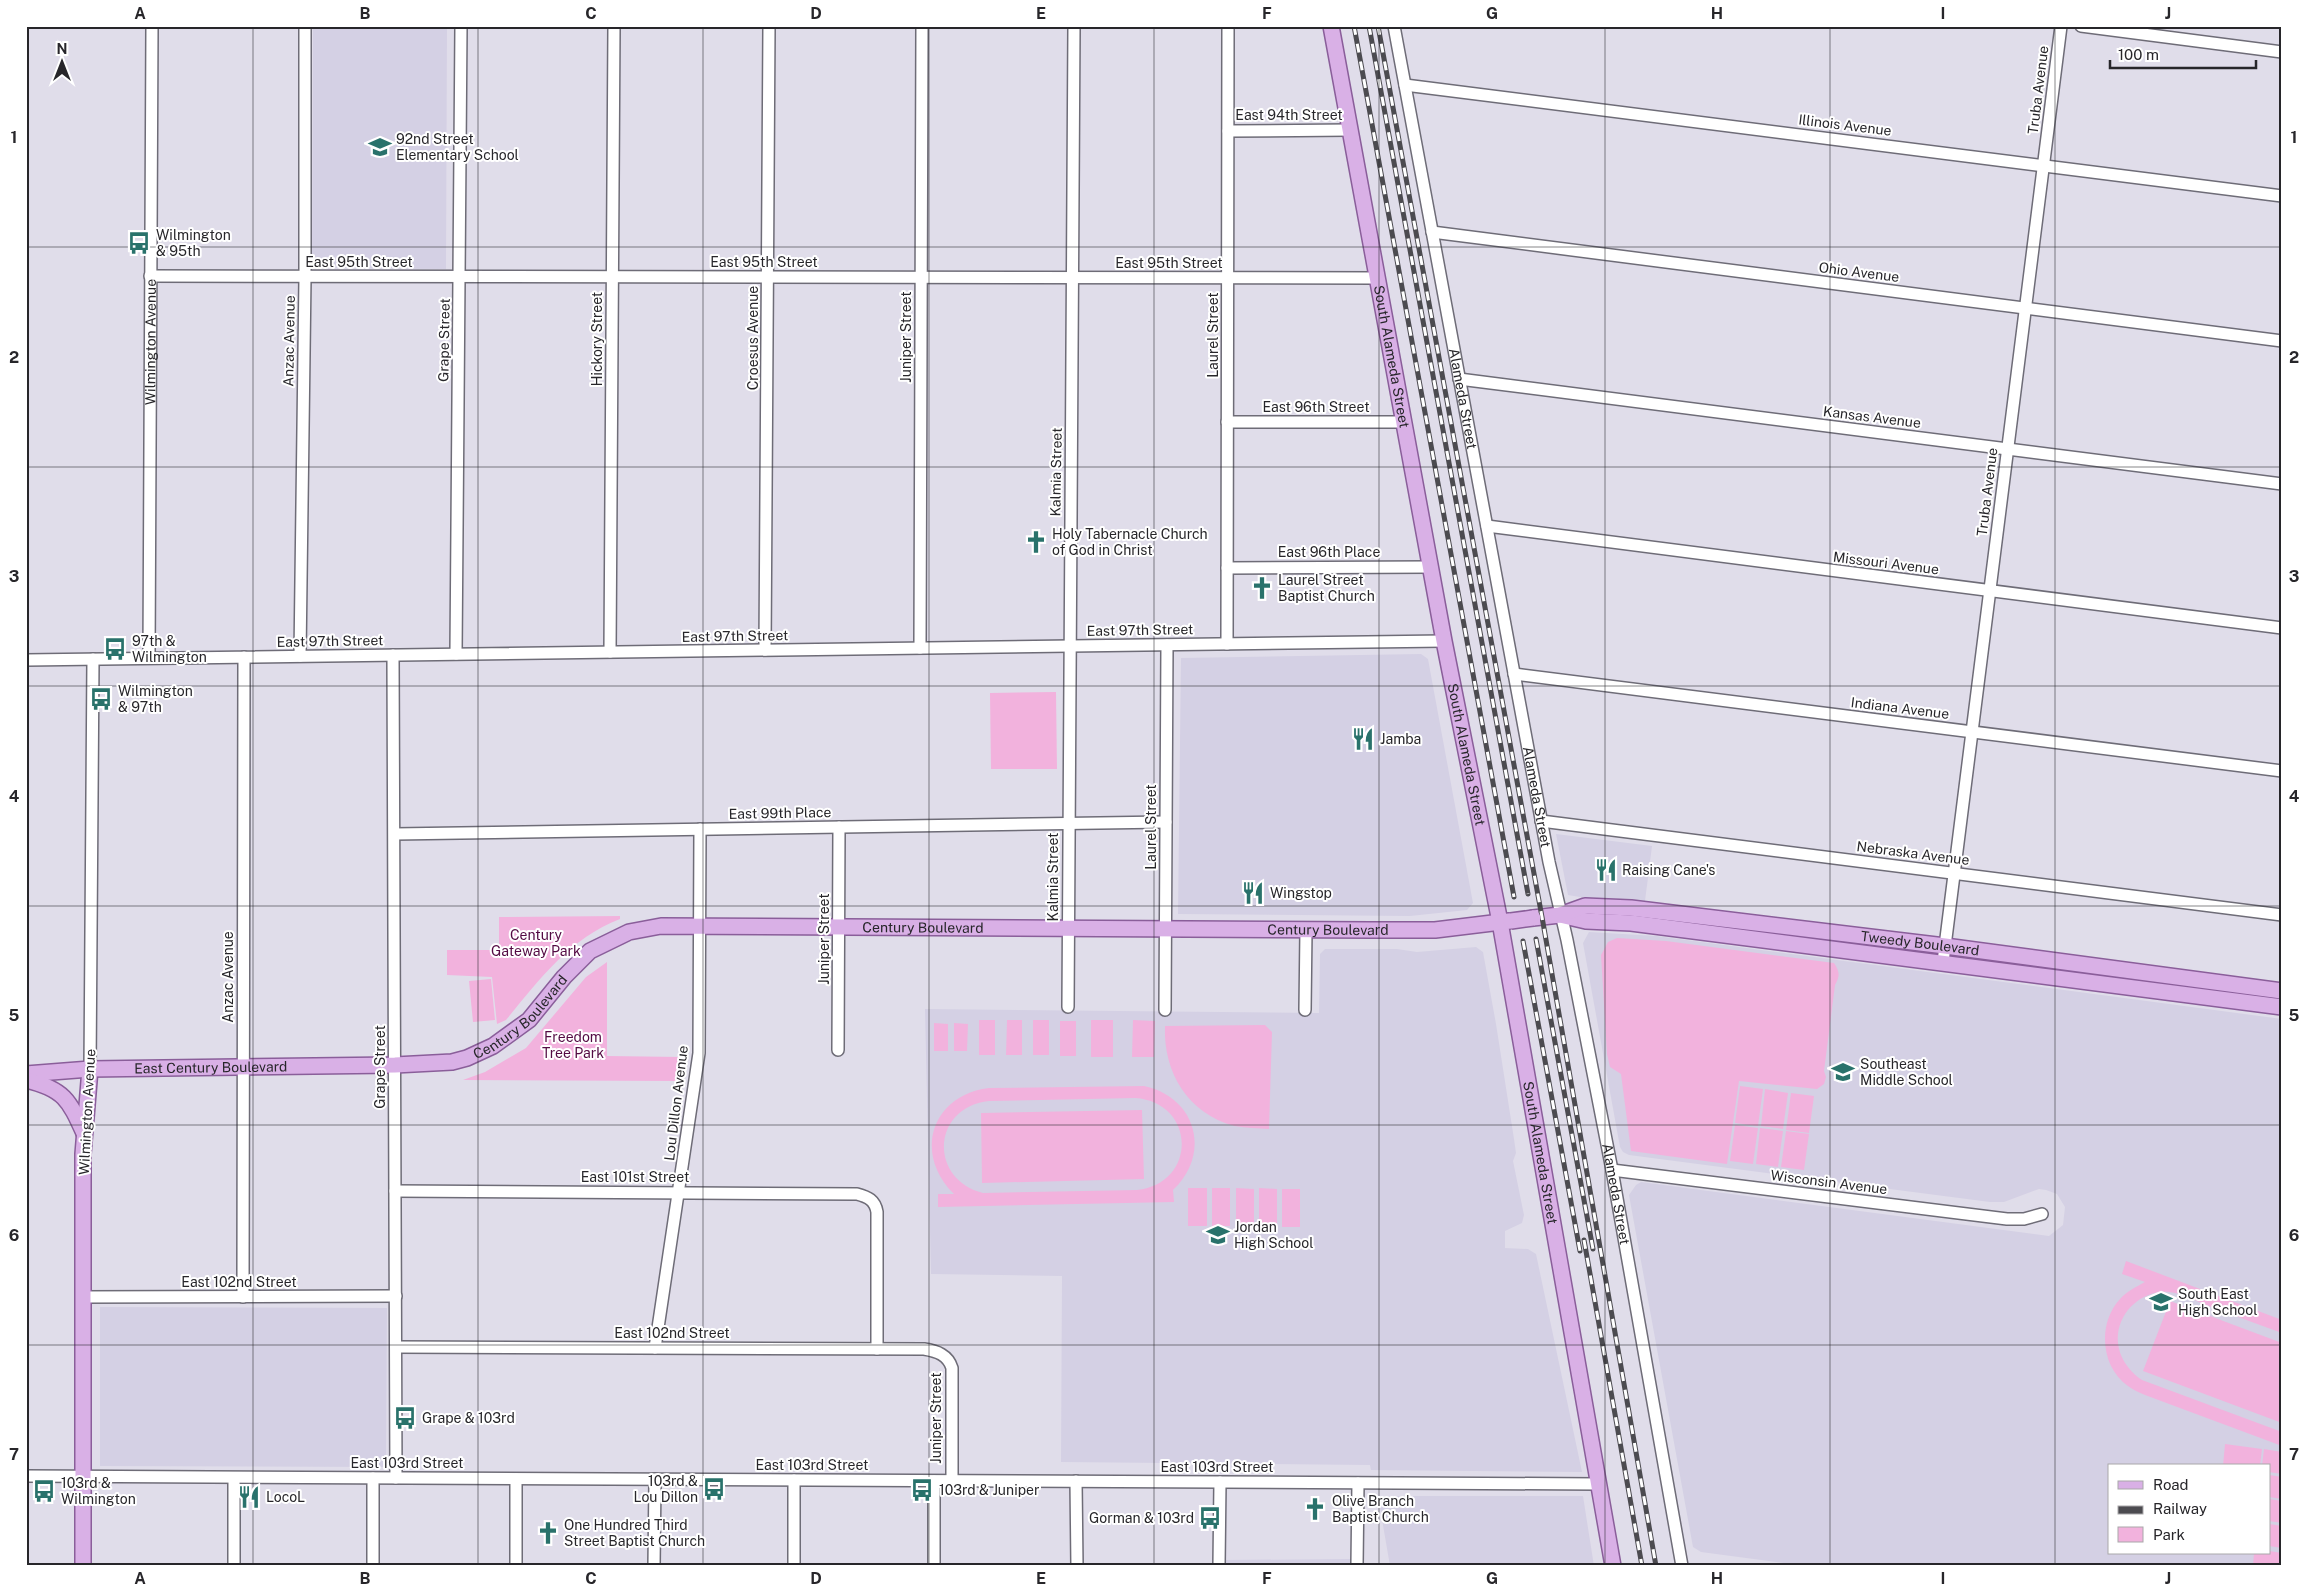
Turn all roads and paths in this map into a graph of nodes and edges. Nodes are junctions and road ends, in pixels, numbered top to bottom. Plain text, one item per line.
1 (152, 26) edge
2 (305, 26) edge
3 (461, 26) edge
4 (614, 26) edge
5 (769, 26) edge
6 (922, 26) edge
7 (1074, 26) edge
8 (1228, 26) edge
9 (1331, 26) edge
10 (1394, 26) edge
11 (2062, 26) edge
12 (2081, 26) edge
13 (2282, 52) edge
14 (1405, 85) junction
15 (1350, 130) junction
16 (1228, 131) junction
17 (2044, 166) junction
18 (2282, 196) edge
19 (1432, 232) junction
20 (150, 276) junction
21 (922, 276) junction
22 (460, 277) junction
23 (612, 277) junction
24 (1073, 277) junction
25 (305, 278) junction
26 (768, 278) junction
27 (1228, 278) junction
28 (1378, 278) junction
29 (2026, 308) junction
30 (2282, 341) edge
31 (1459, 379) junction
32 (1227, 422) junction
33 (1404, 422) junction
34 (2008, 449) junction
35 (2282, 484) edge
36 (1487, 526) junction
37 (1431, 567) junction
38 (1227, 568) junction
39 (1990, 591) junction
40 (2282, 628) edge
41 (1444, 641) junction
42 (1227, 644) junction
43 (1166, 645) junction
44 (1069, 646) junction
45 (920, 648) junction
46 (765, 650) junction
47 (610, 652) junction
48 (456, 654) junction
49 (393, 655) junction
50 (300, 656) junction
51 (244, 657) junction
52 (149, 658) junction
53 (93, 659) junction
54 (26, 660) edge
55 (1514, 674) junction
56 (1972, 732) junction
57 (2282, 771) edge
58 (1541, 821) junction
59 (1166, 822) junction
60 (1068, 823) junction
61 (840, 827) junction
62 (700, 829) junction
63 (395, 834) junction
64 (1954, 873) junction
65 (1560, 915) junction
66 (2282, 915) edge
67 (1505, 922) junction
68 (699, 926) junction
69 (839, 927) junction
70 (1068, 929) junction
71 (1165, 930) junction
72 (1306, 930) junction
73 (1945, 946) junction
74 (1943, 962) junction
75 (2282, 991) edge
76 (1068, 1007) dead end
77 (2282, 1007) edge
78 (1165, 1010) dead end
79 (1305, 1010) dead end
80 (838, 1050) dead end
81 (395, 1064) junction
82 (242, 1068) junction
83 (90, 1069) junction
84 (26, 1074) edge
85 (26, 1080) edge
86 (84, 1133) junction
87 (1612, 1170) junction
88 (395, 1191) junction
89 (679, 1193) junction
90 (2042, 1214) dead end
91 (396, 1296) junction
92 (82, 1297) junction
93 (243, 1297) junction
94 (396, 1347) junction
95 (655, 1348) junction
96 (877, 1349) junction
97 (946, 1357) joint
98 (26, 1476) edge
99 (82, 1477) junction
100 (234, 1478) junction
101 (372, 1478) junction
102 (396, 1478) junction
103 (516, 1479) junction
104 (655, 1480) junction
105 (794, 1480) junction
106 (934, 1481) junction
107 (952, 1481) junction
108 (1076, 1482) junction
109 (1220, 1482) junction
110 (1358, 1483) junction
111 (1598, 1484) junction
112 (1685, 1565) edge
113 (83, 1566) edge
114 (234, 1566) edge
115 (372, 1566) edge
116 (516, 1566) edge
117 (654, 1566) edge
118 (794, 1566) edge
119 (934, 1566) edge
120 (1077, 1566) edge
121 (1219, 1566) edge
122 (1358, 1566) edge
123 (1613, 1566) edge

1 - 20 street, Wilmington Avenue
2 - 25 street, Anzac Avenue
3 - 22 street, Grape Street
4 - 23 street, Hickory Street
5 - 26 street, Croesus Avenue
6 - 21 street, Juniper Street
7 - 24 street, Kalmia Street
8 - 16 street, Laurel Street
9 - 15 main road, South Alameda Street
10 - 14 street, Alameda Street
11 - 17 street, Truba Avenue
12 - 13 street
14 - 17 street, Illinois Avenue
14 - 19 street, Alameda Street
15 - 16 street, East 94th Street
15 - 28 main road, South Alameda Street
16 - 27 street, Laurel Street
17 - 18 street, Illinois Avenue
17 - 29 street, Truba Avenue
19 - 29 street, Ohio Avenue
19 - 31 street, Alameda Street
20 - 25 street, East 95th Street
20 - 52 street, Wilmington Avenue
21 - 24 street, East 95th Street
21 - 26 street, East 95th Street
21 - 45 street, Juniper Street
22 - 23 street, East 95th Street
22 - 25 street, East 95th Street
22 - 48 street, Grape Street
23 - 26 street, East 95th Street
23 - 47 street, Hickory Street
24 - 27 street, East 95th Street
24 - 44 street, Kalmia Street
25 - 50 street, Anzac Avenue
26 - 46 street, Croesus Avenue
27 - 28 street, East 95th Street
27 - 32 street, Laurel Street
28 - 33 main road, South Alameda Street
29 - 30 street, Ohio Avenue
29 - 34 street, Truba Avenue
31 - 34 street, Kansas Avenue
31 - 36 street, Alameda Street
32 - 33 street, East 96th Street
32 - 38 street, Laurel Street
33 - 37 main road, South Alameda Street
34 - 35 street, Kansas Avenue
34 - 39 street, Truba Avenue
36 - 39 street, Missouri Avenue
36 - 55 street, Alameda Street
37 - 38 street, East 96th Place
37 - 41 main road, South Alameda Street
38 - 42 street, Laurel Street
39 - 40 street, Missouri Avenue
39 - 56 street, Truba Avenue
41 - 42 street, East 97th Street
41 - 67 main road, South Alameda Street
42 - 43 street, East 97th Street
43 - 44 street, East 97th Street
43 - 59 street, Laurel Street
44 - 45 street, East 97th Street
44 - 60 street, Kalmia Street
45 - 46 street, East 97th Street
46 - 47 street, East 97th Street
47 - 48 street, East 97th Street
48 - 49 street, East 97th Street
49 - 50 street, East 97th Street
49 - 63 street, Grape Street
50 - 51 street, East 97th Street
51 - 52 street, East 97th Street
51 - 82 street, Anzac Avenue
52 - 53 street, East 97th Street
53 - 54 street, East 97th Street
53 - 83 street, Wilmington Avenue
55 - 56 street, Indiana Avenue
55 - 58 street, Alameda Street
56 - 57 street, Indiana Avenue
56 - 64 street, Truba Avenue
58 - 64 street, Nebraska Avenue
58 - 65 street, Alameda Street
59 - 60 street, East 99th Place
59 - 71 street, Laurel Street
60 - 61 street, East 99th Place
60 - 70 street, Kalmia Street
61 - 62 street, East 99th Place
61 - 69 street, Juniper Street
62 - 63 street, East 99th Place
62 - 68 street, Lou Dillon Avenue
63 - 81 street, Grape Street
64 - 66 street, Nebraska Avenue
64 - 73 street, Truba Avenue
65 - 67 main road, Tweedy Boulevard, bridge
65 - 73 main road, Tweedy Boulevard
65 - 74 main road, Tweedy Boulevard
65 - 87 street, Alameda Street
67 - 72 main road, Century Boulevard
67 - 111 main road, South Alameda Street
68 - 69 main road, Century Boulevard
68 - 81 main road, Century Boulevard
68 - 89 street, Lou Dillon Avenue
69 - 70 main road, Century Boulevard
69 - 80 street, Juniper Street
70 - 71 main road, Century Boulevard
70 - 76 street, Kalmia Street
71 - 72 main road, Century Boulevard
71 - 78 street, Laurel Street
72 - 79 street
73 - 74 street, Truba Avenue
73 - 75 main road, Tweedy Boulevard
74 - 77 main road, Tweedy Boulevard
81 - 82 main road, East Century Boulevard
81 - 88 street, Grape Street
82 - 83 main road, East Century Boulevard
82 - 93 street, Anzac Avenue
83 - 84 main road, East Century Boulevard
83 - 86 main road, Wilmington Avenue
85 - 86 main road
86 - 92 main road, Wilmington Avenue
87 - 90 street, Wisconsin Avenue
87 - 112 street, Alameda Street
88 - 89 street, East 101st Street
88 - 91 street, Grape Street
89 - 95 street, Lou Dillon Avenue
89 - 96 street, East 101st Street
91 - 93 street, East 102nd Street
91 - 94 street, Grape Street
92 - 93 street, East 102nd Street
92 - 99 main road, Wilmington Avenue
94 - 95 street, East 102nd Street
94 - 102 street, Grape Street
95 - 96 street, East 102nd Street
96 - 97 street, East 102nd Street
97 - 107 street, Juniper Street
98 - 99 street, East 103rd Street
99 - 100 street, East 103rd Street
99 - 113 main road, Wilmington Avenue
100 - 101 street, East 103rd Street
100 - 114 street
101 - 102 street, East 103rd Street
101 - 115 street
102 - 103 street, East 103rd Street
103 - 104 street, East 103rd Street
103 - 116 street
104 - 105 street, East 103rd Street
104 - 117 street
105 - 106 street, East 103rd Street
105 - 118 street
106 - 107 street, East 103rd Street
106 - 119 street, Juniper Street
107 - 108 street, East 103rd Street
108 - 109 street, East 103rd Street
108 - 120 street
109 - 110 street, East 103rd Street
109 - 121 street
110 - 111 street, East 103rd Street
110 - 122 street
111 - 123 main road

